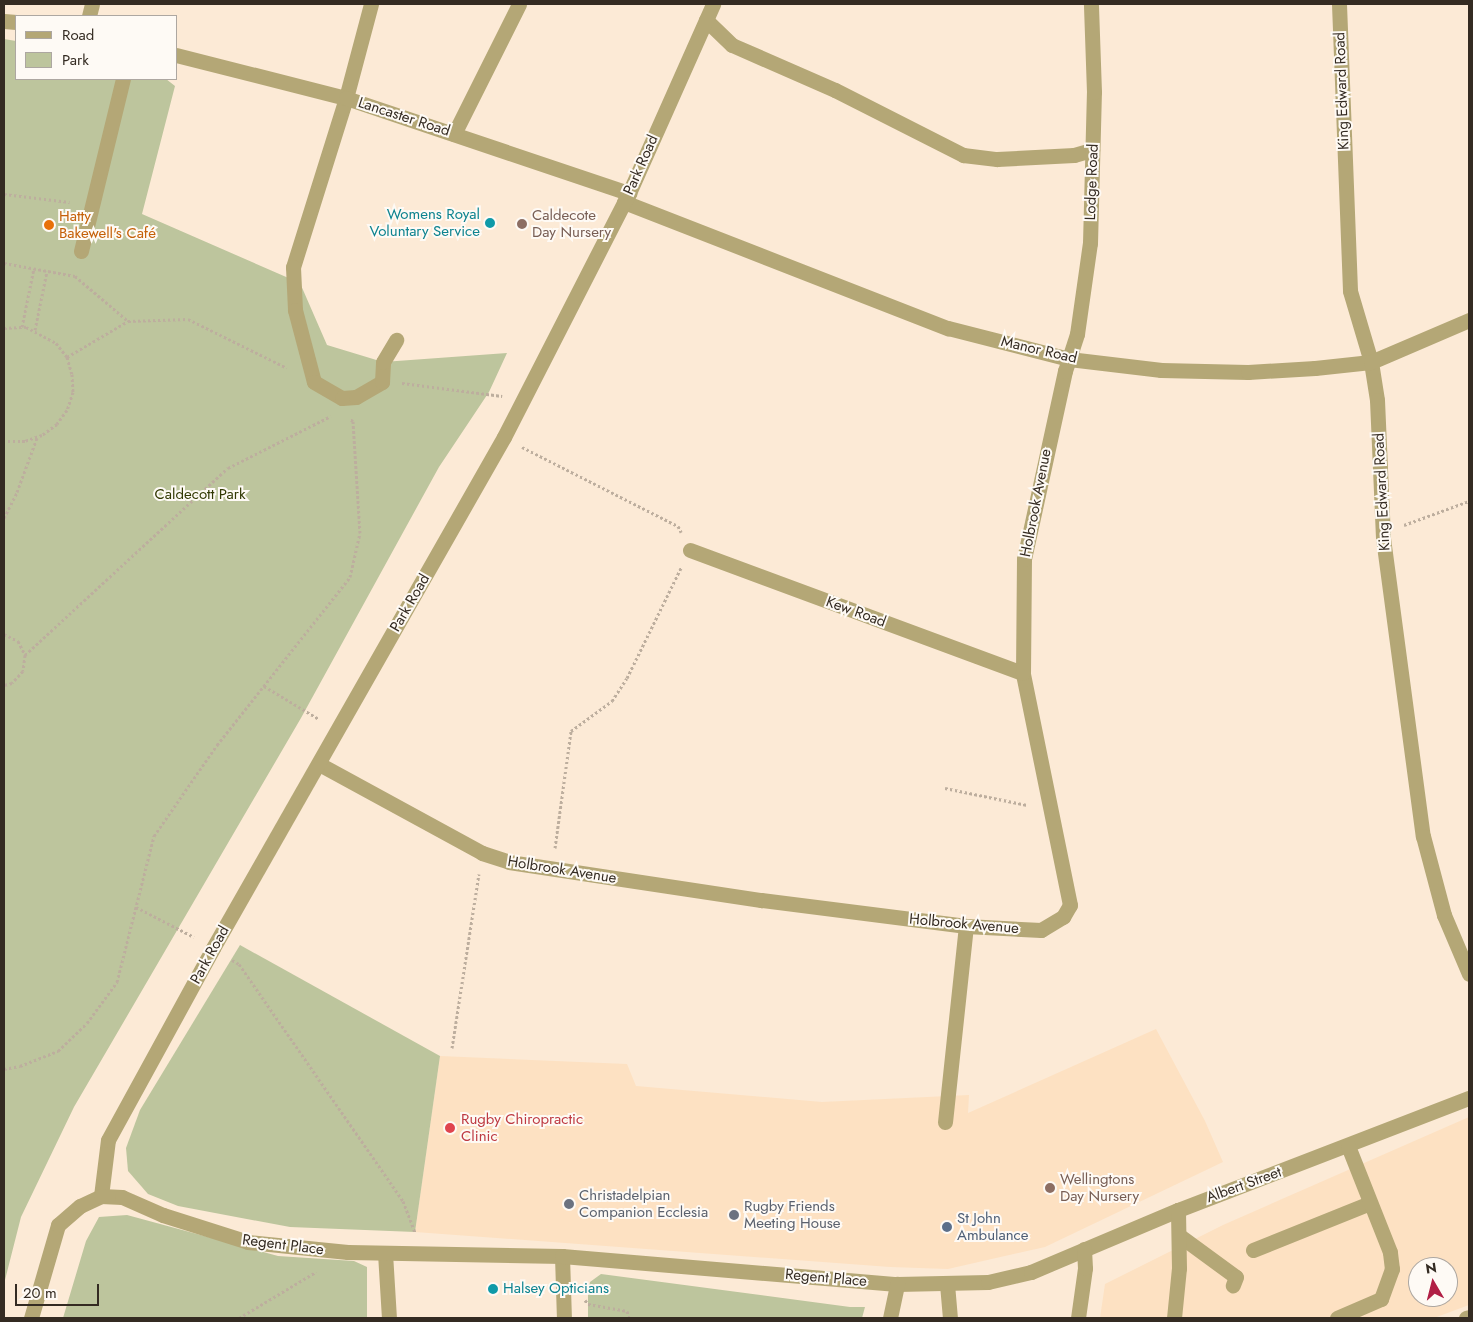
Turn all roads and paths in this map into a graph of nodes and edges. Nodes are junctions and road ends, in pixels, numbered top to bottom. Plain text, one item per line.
1 (371, 4) edge
2 (519, 4) edge
3 (713, 4) edge
4 (1091, 4) edge
5 (1339, 4) edge
6 (706, 20) junction
7 (178, 56) edge
8 (124, 80) edge
9 (346, 98) junction
10 (454, 134) junction
11 (1092, 150) junction
12 (4, 194) edge
13 (626, 198) junction
14 (92, 204) junction
15 (81, 251) dead end
16 (4, 263) edge
17 (34, 268) junction
18 (47, 271) junction
19 (1469, 320) edge
20 (128, 321) junction
21 (22, 327) junction
22 (4, 328) edge
23 (35, 330) junction
24 (396, 340) dead end
25 (67, 357) junction
26 (1069, 359) junction
27 (1371, 362) junction
28 (314, 382) junction
29 (400, 383) dead end
30 (522, 402) junction
31 (338, 412) dead end
32 (346, 416) dead end
33 (504, 437) junction
34 (37, 438) junction
35 (4, 441) edge
36 (1469, 501) edge
37 (4, 518) edge
38 (1383, 528) junction
39 (690, 550) junction
40 (4, 634) edge
41 (25, 655) junction
42 (1023, 673) junction
43 (4, 685) edge
44 (264, 686) junction
45 (339, 728) junction
46 (319, 764) junction
47 (944, 788) dead end
48 (1051, 810) junction
49 (482, 853) junction
50 (552, 869) junction
51 (136, 907) junction
52 (966, 926) junction
53 (213, 948) junction
54 (1469, 974) edge
55 (452, 1048) dead end
56 (4, 1069) edge
57 (1469, 1098) edge
58 (945, 1122) dead end
59 (1348, 1146) junction
60 (101, 1196) junction
61 (1370, 1203) junction
62 (1178, 1210) junction
63 (1180, 1236) junction
64 (1084, 1249) junction
65 (1253, 1250) dead end
66 (348, 1252) junction
67 (385, 1253) junction
68 (411, 1253) junction
69 (562, 1256) junction
70 (563, 1275) junction
71 (897, 1284) junction
72 (947, 1284) junction
73 (1233, 1285) dead end
74 (32, 1318) edge
75 (240, 1318) edge
76 (389, 1318) edge
77 (564, 1318) edge
78 (629, 1318) edge
79 (890, 1318) edge
80 (950, 1318) edge
81 (1078, 1318) edge
82 (1174, 1318) edge
83 (1337, 1318) edge

1 - 9 street
2 - 10 street
3 - 6 street, Park Road
4 - 11 street, Lodge Road
5 - 27 street, King Edward Road
6 - 11 street
6 - 13 street, Park Road
7 - 9 street, Lancaster Road
8 - 14 street
9 - 10 street, Lancaster Road
9 - 28 street
10 - 13 street, Lancaster Road
11 - 26 street, Lodge Road
12 - 14 path
13 - 26 street, Manor Road
13 - 30 street, Park Road
14 - 15 street
16 - 17 path
17 - 18 path
17 - 21 path
18 - 20 path
18 - 23 path
19 - 27 street, Manor Road
20 - 25 path
20 - 28 path
21 - 22 path
21 - 23 path
23 - 25 path
24 - 28 street
25 - 34 path
26 - 27 street, Manor Road
26 - 42 street, Holbrook Avenue
27 - 38 street, King Edward Road
29 - 30 path
30 - 33 street, Park Road
31 - 41 path
32 - 44 path
33 - 39 path
33 - 45 street, Park Road
34 - 35 path
34 - 37 path
36 - 38 path
38 - 54 street, King Edward Road
39 - 42 street, Kew Road
39 - 50 path
40 - 41 path
41 - 43 path
42 - 48 street, Holbrook Avenue
44 - 45 path
44 - 51 path
45 - 46 street, Park Road
46 - 49 street, Holbrook Avenue
46 - 53 street, Park Road
47 - 48 path
48 - 52 street, Holbrook Avenue
49 - 50 street, Holbrook Avenue
49 - 55 path
50 - 52 street, Holbrook Avenue
51 - 53 path
51 - 56 path
52 - 58 street
53 - 60 street, Park Road
53 - 68 path
57 - 59 street, Albert Street
59 - 61 street
59 - 62 street, Albert Street
60 - 66 street, Regent Place
60 - 74 street
61 - 65 street
61 - 83 street
62 - 63 street
62 - 64 street, Albert Street
63 - 73 street
63 - 82 street
64 - 72 street, Regent Place
64 - 81 street
66 - 67 street, Regent Place
66 - 75 path
67 - 68 street, Regent Place
67 - 76 street
68 - 69 street, Regent Place
69 - 70 street
69 - 71 street, Regent Place
70 - 77 street
70 - 78 path
71 - 72 street, Regent Place
71 - 79 street
72 - 80 street

